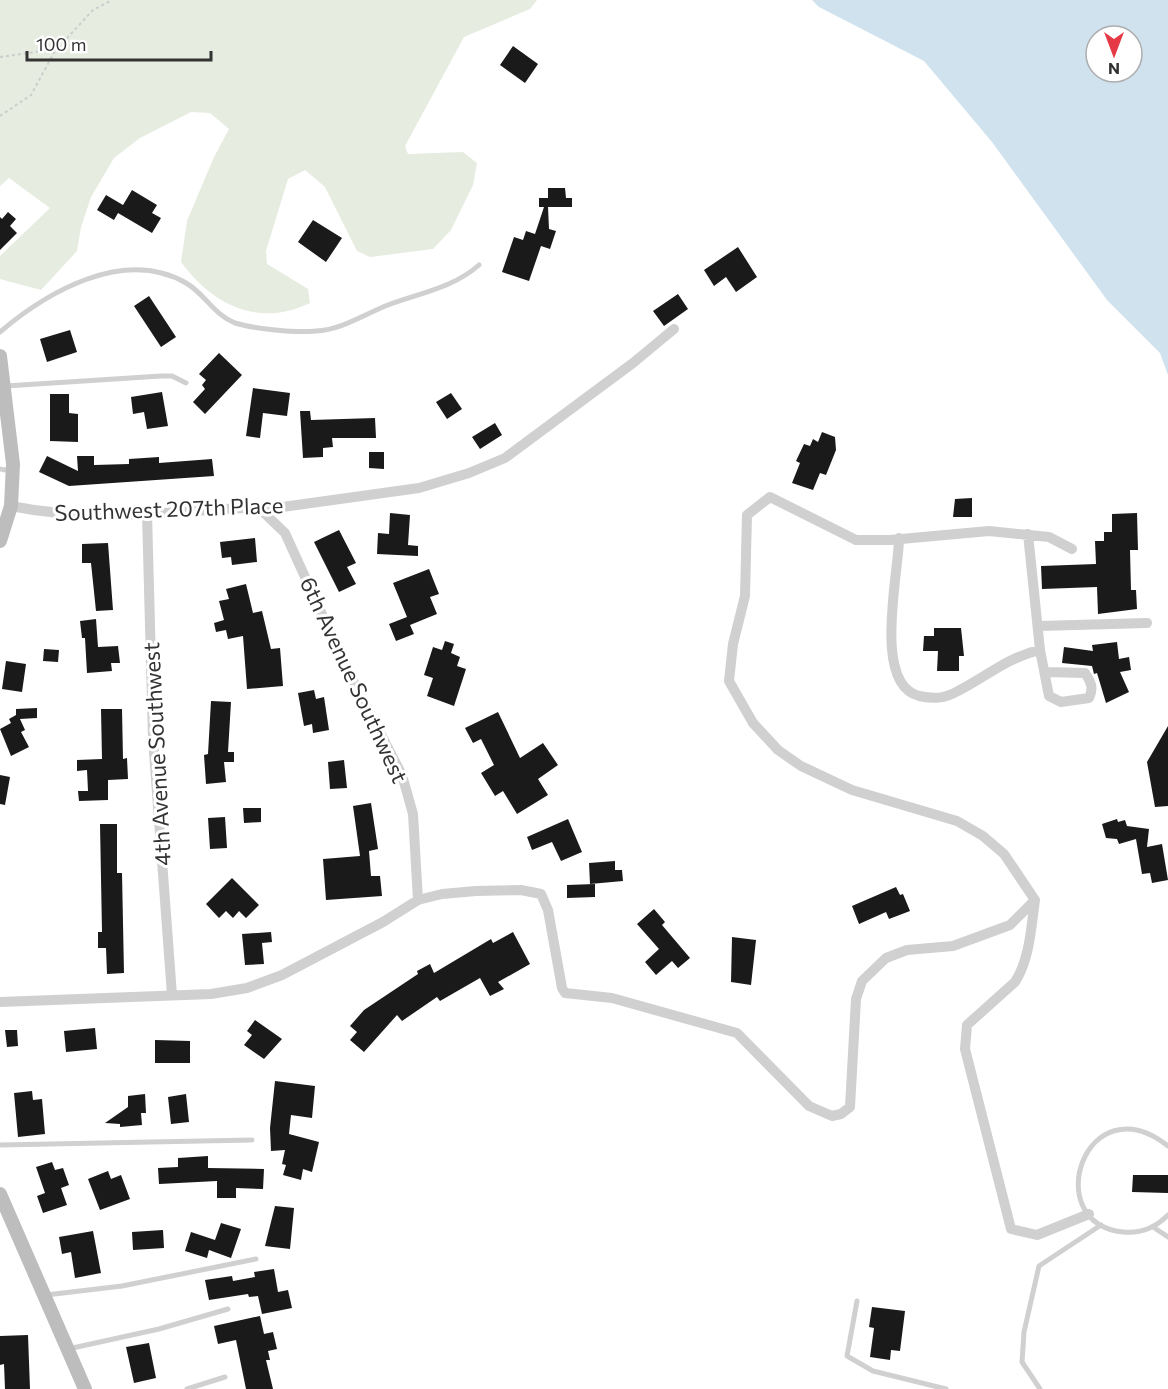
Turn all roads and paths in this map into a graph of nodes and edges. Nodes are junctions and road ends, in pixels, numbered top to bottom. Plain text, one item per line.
1 (111, 0) edge
2 (57, 49) junction
3 (0, 57) edge
4 (0, 116) edge
5 (479, 265) dead end
6 (674, 329) dead end
7 (0, 332) edge
8 (0, 356) edge
9 (186, 383) dead end
10 (3, 386) edge
11 (7, 470) edge
12 (12, 506) junction
13 (261, 510) junction
14 (147, 513) junction
15 (1028, 534) junction
16 (899, 538) junction
17 (0, 541) edge
18 (1072, 549) dead end
19 (1147, 623) dead end
20 (1039, 626) junction
21 (1040, 650) junction
22 (1045, 672) junction
23 (418, 900) junction
24 (1035, 900) junction
25 (172, 995) junction
26 (0, 1002) edge
27 (252, 1140) dead end
28 (0, 1145) edge
29 (1168, 1146) edge
30 (0, 1194) edge
31 (4, 1212) edge
32 (1089, 1215) junction
33 (1168, 1215) edge
34 (1101, 1225) junction
35 (1153, 1227) junction
36 (1168, 1237) edge
37 (256, 1259) dead end
38 (44, 1295) junction
39 (857, 1301) dead end
40 (228, 1309) dead end
41 (68, 1348) junction
42 (225, 1377) dead end
43 (85, 1389) edge
44 (187, 1389) edge
45 (946, 1389) edge
46 (1040, 1389) edge

1 - 2 path
2 - 3 path
2 - 4 path
5 - 7 lane
6 - 13 street, Southwest 207th Place
8 - 10 street
9 - 10 lane
10 - 11 street
11 - 12 street
12 - 14 street, Southwest 207th Place
12 - 17 street
13 - 14 street, Southwest 207th Place
13 - 23 street, 6th Avenue Southwest
14 - 25 street, 4th Avenue Southwest
15 - 16 street
15 - 18 street
15 - 20 street
16 - 21 street
16 - 24 street
19 - 20 street
20 - 21 street
21 - 22 street
22 - 22 street
23 - 24 street
23 - 25 street
24 - 32 street
25 - 26 street
27 - 28 lane
29 - 32 lane
30 - 31 street
31 - 38 street
32 - 34 lane
33 - 35 lane
34 - 35 lane
34 - 46 lane
35 - 36 lane
37 - 38 lane
38 - 41 street
39 - 45 lane
40 - 41 lane
41 - 43 street
42 - 44 lane

